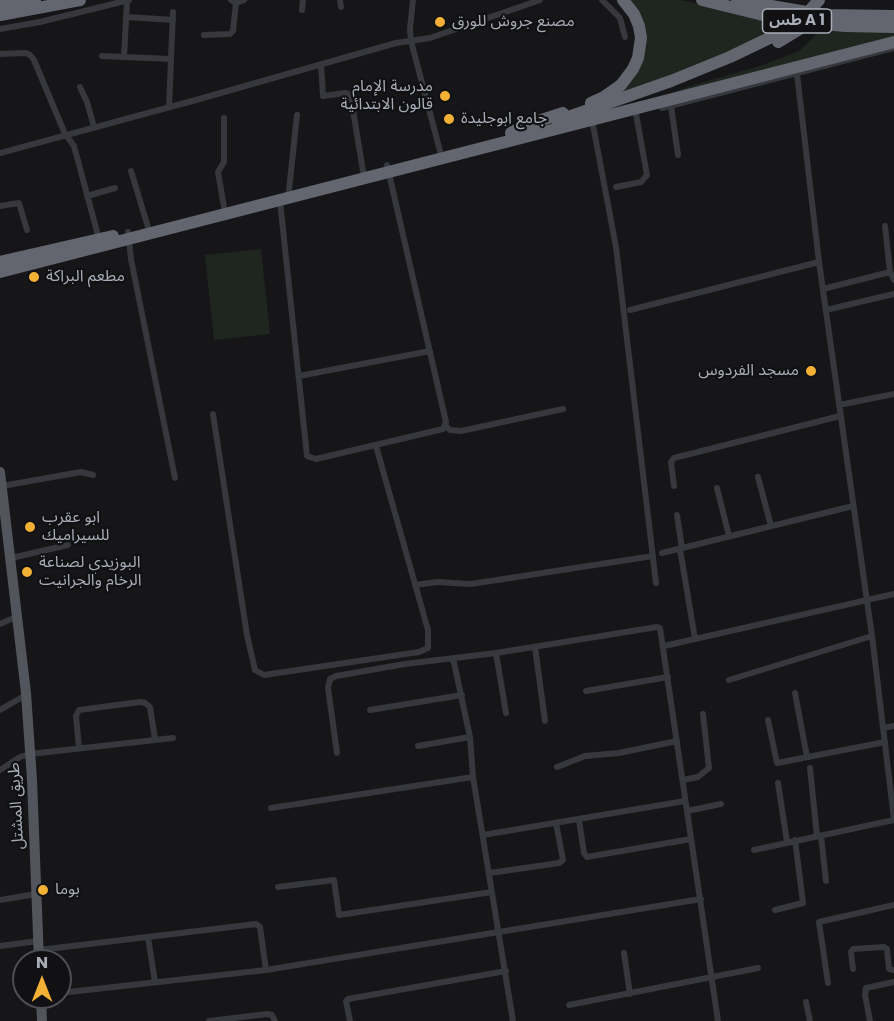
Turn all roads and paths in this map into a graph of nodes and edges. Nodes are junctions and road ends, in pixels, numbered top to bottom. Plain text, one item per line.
1 (35, 0) edge
2 (80, 0) edge
3 (128, 0) edge
4 (244, 0) edge
5 (303, 0) edge
6 (413, 0) edge
7 (540, 0) edge
8 (602, 0) edge
9 (623, 0) edge
10 (702, 0) edge
11 (737, 0) edge
12 (759, 0) edge
13 (819, 0) edge
14 (827, 0) edge
15 (233, 1) edge
16 (0, 5) edge
17 (302, 10) dead end
18 (792, 10) junction
19 (0, 15) edge
20 (894, 16) edge
21 (127, 17) junction
22 (894, 27) edge
23 (0, 29) edge
24 (204, 35) dead end
25 (625, 37) dead end
26 (411, 41) junction
27 (894, 42) edge
28 (894, 48) edge
29 (0, 54) edge
30 (102, 56) dead end
31 (124, 57) junction
32 (171, 59) junction
33 (321, 64) junction
34 (796, 74) junction
35 (80, 87) dead end
36 (671, 106) junction
37 (169, 107) junction
38 (624, 113) junction
39 (297, 115) dead end
40 (224, 118) dead end
41 (592, 120) junction
42 (94, 127) junction
43 (511, 133) junction
44 (65, 134) junction
45 (440, 151) junction
46 (0, 153) edge
47 (678, 155) dead end
48 (388, 169) junction
49 (131, 171) dead end
50 (363, 171) junction
51 (616, 187) dead end
52 (115, 188) dead end
53 (289, 190) junction
54 (87, 196) junction
55 (280, 201) junction
56 (0, 206) edge
57 (224, 207) junction
58 (885, 226) dead end
59 (148, 227) junction
60 (27, 230) dead end
61 (128, 236) junction
62 (99, 239) junction
63 (890, 242) edge
64 (0, 262) edge
65 (819, 262) junction
66 (0, 272) edge
67 (890, 272) junction
68 (894, 280) edge
69 (823, 289) junction
70 (894, 294) edge
71 (630, 310) dead end
72 (826, 310) junction
73 (430, 351) junction
74 (299, 376) junction
75 (894, 394) edge
76 (839, 405) junction
77 (562, 409) dead end
78 (213, 414) dead end
79 (840, 416) junction
80 (446, 426) junction
81 (376, 446) junction
82 (0, 472) edge
83 (93, 475) dead end
84 (758, 477) dead end
85 (175, 478) dead end
86 (2, 486) junction
87 (674, 486) dead end
88 (717, 488) dead end
89 (853, 506) junction
90 (677, 515) dead end
91 (3, 519) edge
92 (771, 526) junction
93 (729, 536) junction
94 (68, 545) dead end
95 (681, 549) junction
96 (662, 553) dead end
97 (653, 556) junction
98 (10, 558) junction
99 (656, 583) dead end
100 (415, 585) junction
101 (894, 594) edge
102 (867, 600) junction
103 (18, 616) junction
104 (0, 624) edge
105 (872, 636) junction
106 (695, 639) junction
107 (664, 646) junction
108 (535, 647) junction
109 (496, 653) junction
110 (453, 658) junction
111 (668, 677) junction
112 (729, 680) dead end
113 (586, 691) dead end
114 (795, 693) dead end
115 (26, 695) junction
116 (462, 695) junction
117 (0, 710) edge
118 (370, 710) dead end
119 (506, 713) dead end
120 (703, 714) dead end
121 (768, 720) dead end
122 (545, 721) dead end
123 (894, 726) edge
124 (883, 728) junction
125 (470, 737) junction
126 (173, 738) dead end
127 (155, 740) junction
128 (677, 741) junction
129 (885, 742) junction
130 (418, 746) dead end
131 (79, 748) junction
132 (337, 753) dead end
133 (30, 754) junction
134 (807, 757) junction
135 (557, 767) dead end
136 (810, 768) dead end
137 (0, 770) edge
138 (891, 774) edge
139 (473, 777) junction
140 (682, 780) junction
141 (778, 783) dead end
142 (686, 801) junction
143 (893, 803) edge
144 (721, 804) dead end
145 (271, 808) dead end
146 (687, 811) junction
147 (579, 820) junction
148 (894, 820) edge
149 (556, 822) junction
150 (483, 835) junction
151 (819, 836) junction
152 (691, 839) junction
153 (795, 840) junction
154 (787, 842) junction
155 (754, 850) dead end
156 (490, 873) junction
157 (826, 881) dead end
158 (278, 887) dead end
159 (492, 892) junction
160 (36, 894) junction
161 (701, 898) junction
162 (0, 900) edge
163 (894, 905) edge
164 (775, 910) dead end
165 (499, 931) junction
166 (148, 937) junction
167 (0, 946) edge
168 (23, 949) edge
169 (39, 949) edge
170 (55, 949) edge
171 (624, 953) dead end
172 (758, 968) dead end
173 (853, 969) dead end
174 (266, 970) junction
175 (894, 970) edge
176 (506, 971) junction
177 (712, 979) junction
178 (154, 982) junction
179 (894, 982) edge
180 (828, 983) dead end
181 (72, 992) edge
182 (630, 994) junction
183 (806, 1002) dead end
184 (569, 1005) dead end
185 (209, 1021) edge
186 (275, 1021) edge
187 (350, 1021) edge
188 (513, 1021) edge
189 (718, 1021) edge
190 (810, 1021) edge
191 (870, 1021) edge

1 - 16 highway
2 - 19 highway
3 - 21 street
3 - 23 street
4 - 15 street
5 - 17 street
6 - 26 street
7 - 26 street
8 - 25 street
9 - 43 highway
10 - 22 highway, طس A 1
11 - 18 highway, طس A 1
12 - 18 highway
13 - 43 highway, bridge
14 - 38 highway
15 - 24 street
18 - 20 highway, طس A 1
21 - 31 street
21 - 32 street
26 - 33 street
26 - 45 street
27 - 38 highway
28 - 34 street
29 - 44 street
30 - 31 street
31 - 32 street
32 - 37 street
33 - 37 street
33 - 50 street
34 - 36 street
34 - 65 street
35 - 42 street
36 - 38 street
36 - 47 street
37 - 42 street
38 - 41 highway
38 - 51 street
39 - 53 street
40 - 57 street
41 - 48 highway
41 - 97 street
42 - 44 street
43 - 45 highway
44 - 46 street
44 - 54 street
45 - 48 highway
48 - 50 highway
48 - 55 highway
48 - 73 street
49 - 59 street
50 - 53 highway
52 - 54 street
53 - 57 highway
54 - 62 street
55 - 61 highway
55 - 74 street
56 - 60 street
57 - 59 highway
58 - 63 street
59 - 61 highway
61 - 62 highway
61 - 66 highway
61 - 85 street
62 - 64 highway
63 - 67 street
65 - 69 street
65 - 71 street
67 - 68 street
67 - 69 street
69 - 72 street
70 - 72 street
72 - 76 street
73 - 74 street
73 - 80 street
74 - 81 street
75 - 76 street
76 - 79 street
77 - 80 street
78 - 100 street
79 - 87 street
79 - 89 street
80 - 81 street
81 - 100 street
82 - 86 main road, طريق المشتل
83 - 86 street
84 - 92 street
86 - 91 main road, طريق المشتل
88 - 93 street
89 - 92 street
89 - 102 street
90 - 95 street
91 - 98 main road, طريق المشتل
92 - 93 street
93 - 95 street
94 - 98 street
95 - 96 street
95 - 106 street
97 - 99 street
97 - 100 street
98 - 103 main road, طريق المشتل
101 - 102 street
102 - 105 street
102 - 106 street
103 - 104 street
103 - 115 main road, طريق المشتل
105 - 112 street
105 - 124 street
106 - 107 street
107 - 108 street
107 - 111 street
108 - 109 street
108 - 122 street
109 - 110 street
109 - 119 street
110 - 116 street
110 - 132 street
111 - 113 street
111 - 128 street
114 - 134 street
115 - 117 street
115 - 133 main road, طريق المشتل
116 - 118 street
116 - 125 street
120 - 140 street
121 - 134 street
123 - 124 street
124 - 129 street
125 - 130 street
125 - 139 street
126 - 127 street
127 - 131 street
127 - 131 street
128 - 135 street
128 - 140 street
129 - 134 street
129 - 138 street
131 - 133 street
133 - 137 street
133 - 160 main road, طريق المشتل
136 - 151 street
138 - 143 street
139 - 145 street
139 - 150 street
140 - 142 street
141 - 154 street
142 - 146 street
142 - 147 street
143 - 148 street
144 - 146 street
146 - 152 street
147 - 149 street
147 - 152 street
148 - 151 street
149 - 150 street
149 - 156 street
150 - 156 street
151 - 153 street
151 - 157 street
152 - 161 street
153 - 154 street
153 - 164 street
154 - 155 street
156 - 159 street
158 - 159 street
159 - 165 street
160 - 162 street
160 - 169 main road, طريق المشتل
161 - 165 street
161 - 177 street
163 - 180 street
165 - 174 street
165 - 176 street
166 - 170 street
166 - 174 street
166 - 178 street
167 - 168 street
171 - 182 street
172 - 177 street
173 - 175 street
174 - 178 street
176 - 187 street
176 - 188 street
177 - 182 street
177 - 189 street
178 - 181 street
179 - 191 street
182 - 184 street
183 - 190 street
185 - 186 street

